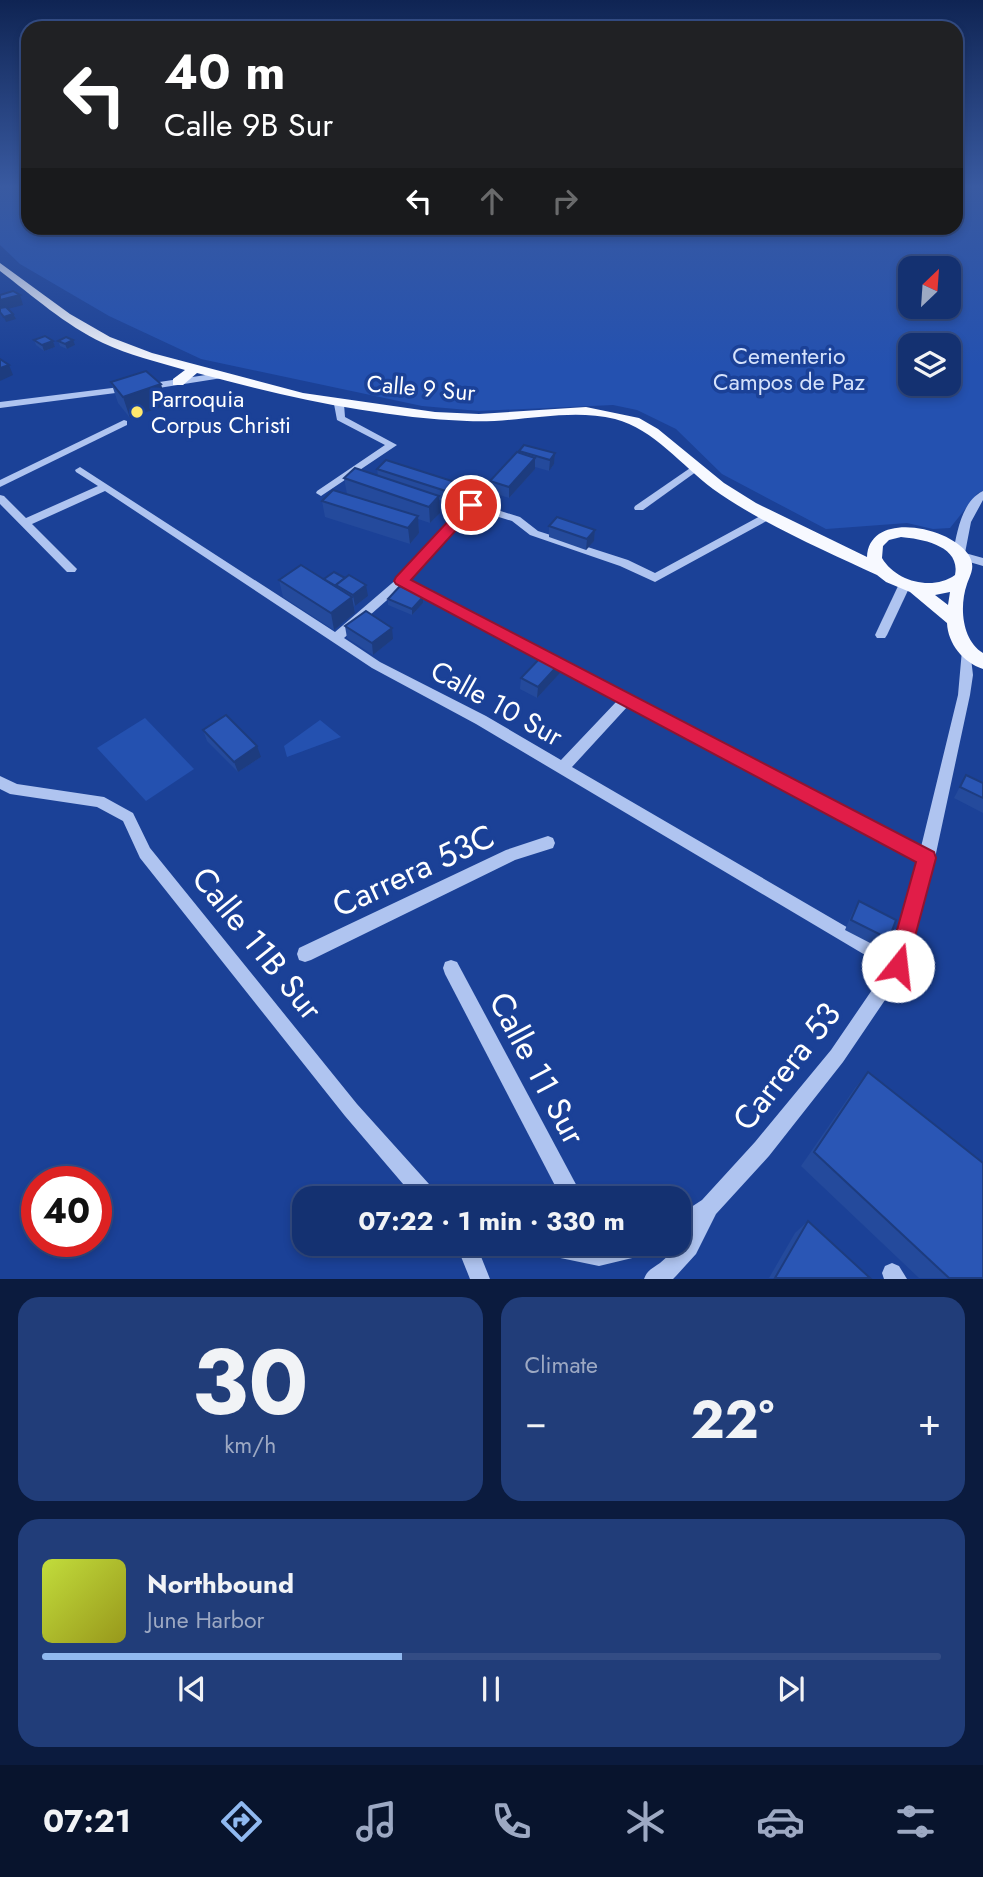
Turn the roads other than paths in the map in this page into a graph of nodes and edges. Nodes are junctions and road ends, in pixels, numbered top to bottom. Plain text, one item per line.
1 (0, 265) edge
2 (194, 369) junction
3 (219, 376) junction
4 (178, 382) junction
5 (339, 404) junction
6 (0, 405) edge
7 (124, 423) dead end
8 (696, 467) junction
9 (80, 470) dead end
10 (0, 484) edge
11 (105, 487) junction
12 (321, 493) dead end
13 (983, 494) edge
14 (0, 498) edge
15 (639, 508) dead end
16 (768, 516) junction
17 (27, 522) junction
18 (962, 534) junction
19 (877, 541) junction
20 (941, 541) junction
21 (832, 546) junction
22 (959, 554) junction
23 (983, 562) edge
24 (71, 569) dead end
25 (881, 571) junction
26 (655, 578) joint
27 (402, 581) junction
28 (959, 583) junction
29 (910, 586) junction
30 (956, 621) junction
31 (881, 635) dead end
32 (334, 639) junction
33 (966, 653) junction
34 (983, 662) edge
35 (626, 700) junction
36 (562, 768) junction
37 (3, 784) edge
38 (548, 843) dead end
39 (927, 858) junction
40 (305, 954) dead end
41 (898, 966) junction
42 (451, 968) dead end
43 (418, 1186) edge
44 (566, 1186) edge
45 (709, 1207) junction
46 (691, 1218) edge
47 (471, 1256) edge
48 (480, 1279) edge
49 (654, 1279) edge

1 - 2 main road, Calle 9 Sur
2 - 3 main road, Calle 9 Sur
2 - 4 main road
3 - 4 street
3 - 5 main road, Calle 9 Sur
4 - 6 street
5 - 8 main road, Calle 9 Sur
5 - 12 street
7 - 10 street
8 - 15 street
8 - 16 main road, Calle 9 Sur
9 - 11 street, Calle 10 Sur
11 - 17 street
11 - 32 street, Calle 10 Sur
13 - 18 street
14 - 17 street
16 - 21 main road, Calle 9 Sur
16 - 26 street
17 - 24 street
18 - 20 street
18 - 22 street
19 - 20 main road, Calle 9 Sur
19 - 21 main road, Calle 9 Sur
19 - 25 main road
20 - 22 main road, Calle 9 Sur
21 - 25 main road, Calle 9 Sur
22 - 23 street
22 - 28 main road, Carrera 53
25 - 29 main road, Calle 9 Sur
26 - 27 street
27 - 32 street
27 - 35 street
28 - 29 main road
28 - 30 main road, Carrera 53
29 - 30 main road
29 - 31 street
30 - 33 main road, Carrera 53
32 - 36 street, Calle 10 Sur
33 - 34 main road
33 - 39 street, Carrera 53
35 - 36 street
35 - 39 street
36 - 41 street, Calle 10 Sur
37 - 43 street, Calle 11B Sur
38 - 40 street, Carrera 53C
39 - 41 street, Carrera 53
41 - 45 street, Carrera 53
42 - 44 street, Calle 11 Sur
45 - 46 street
45 - 49 street, Carrera 53
47 - 48 street

